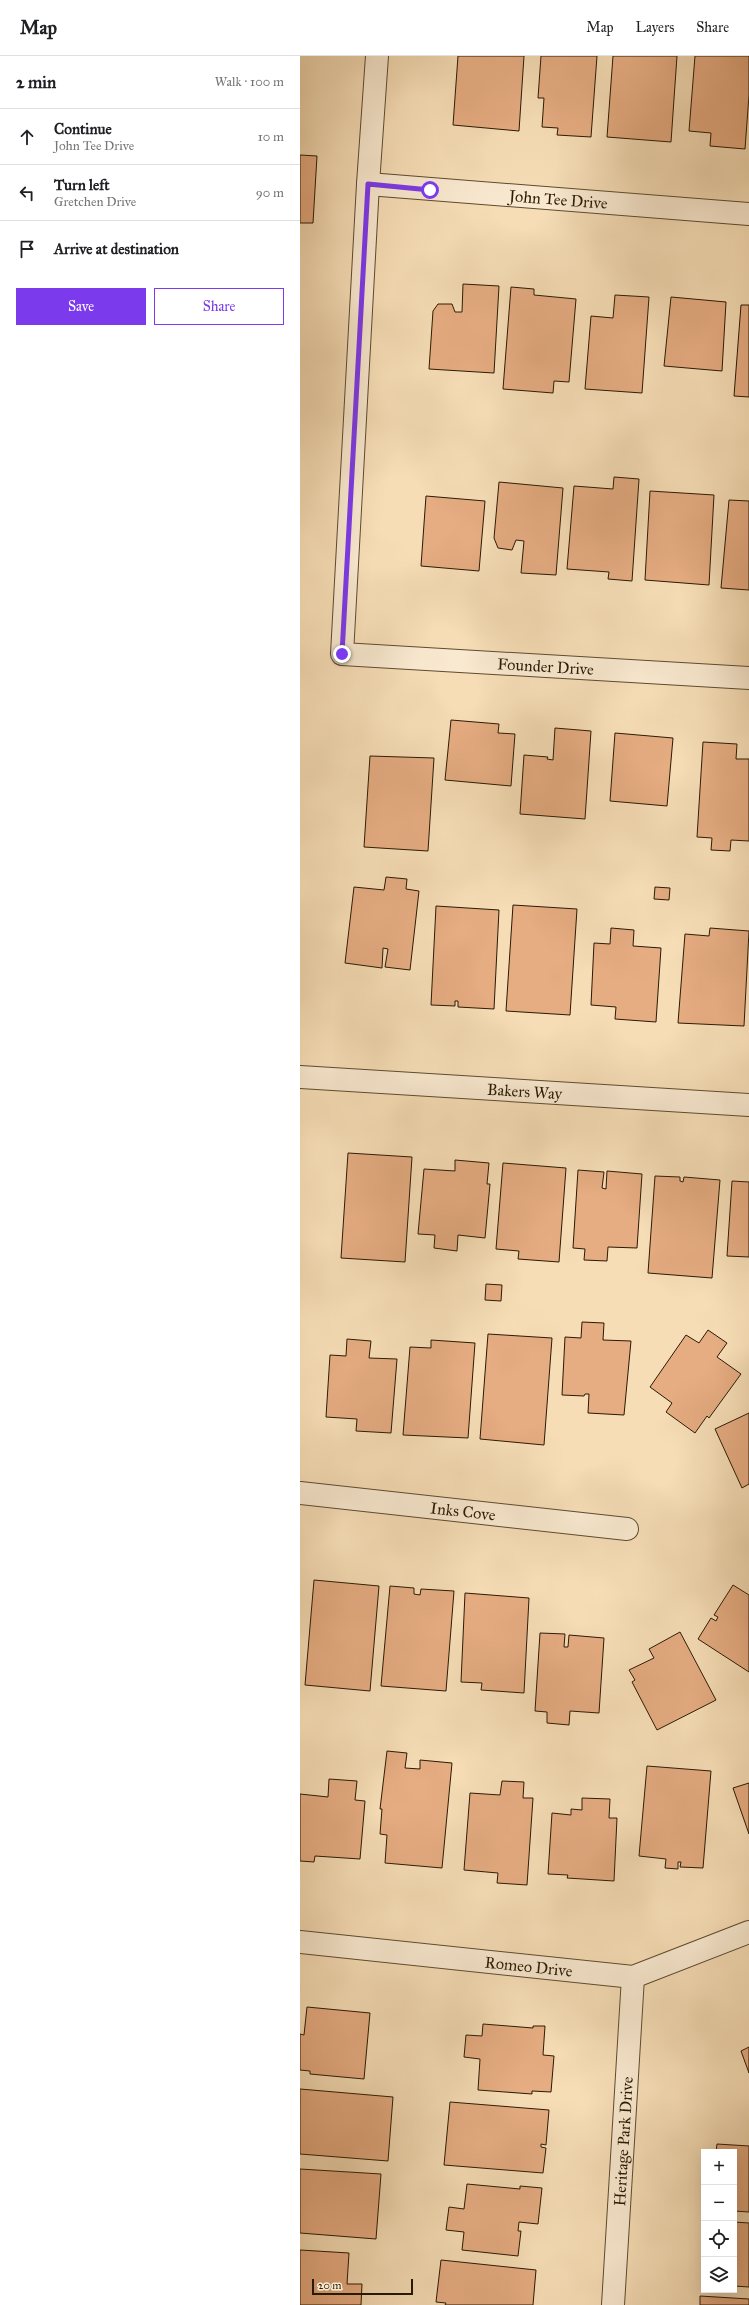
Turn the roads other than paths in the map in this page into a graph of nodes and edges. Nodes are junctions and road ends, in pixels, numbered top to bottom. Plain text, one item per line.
1 (378, 56) edge
2 (368, 184) junction
3 (749, 214) edge
4 (749, 678) edge
5 (300, 1077) edge
6 (749, 1105) edge
7 (300, 1493) edge
8 (627, 1529) dead end
9 (749, 1932) edge
10 (300, 1942) edge
11 (633, 1977) junction
12 (613, 2305) edge

1 - 2 street
2 - 3 street, John Tee Drive
2 - 4 street, Founder Drive
5 - 6 street, Bakers Way
7 - 8 street, Inks Cove
9 - 11 street, Romeo Drive
10 - 11 street, Romeo Drive
11 - 12 street, Heritage Park Drive

